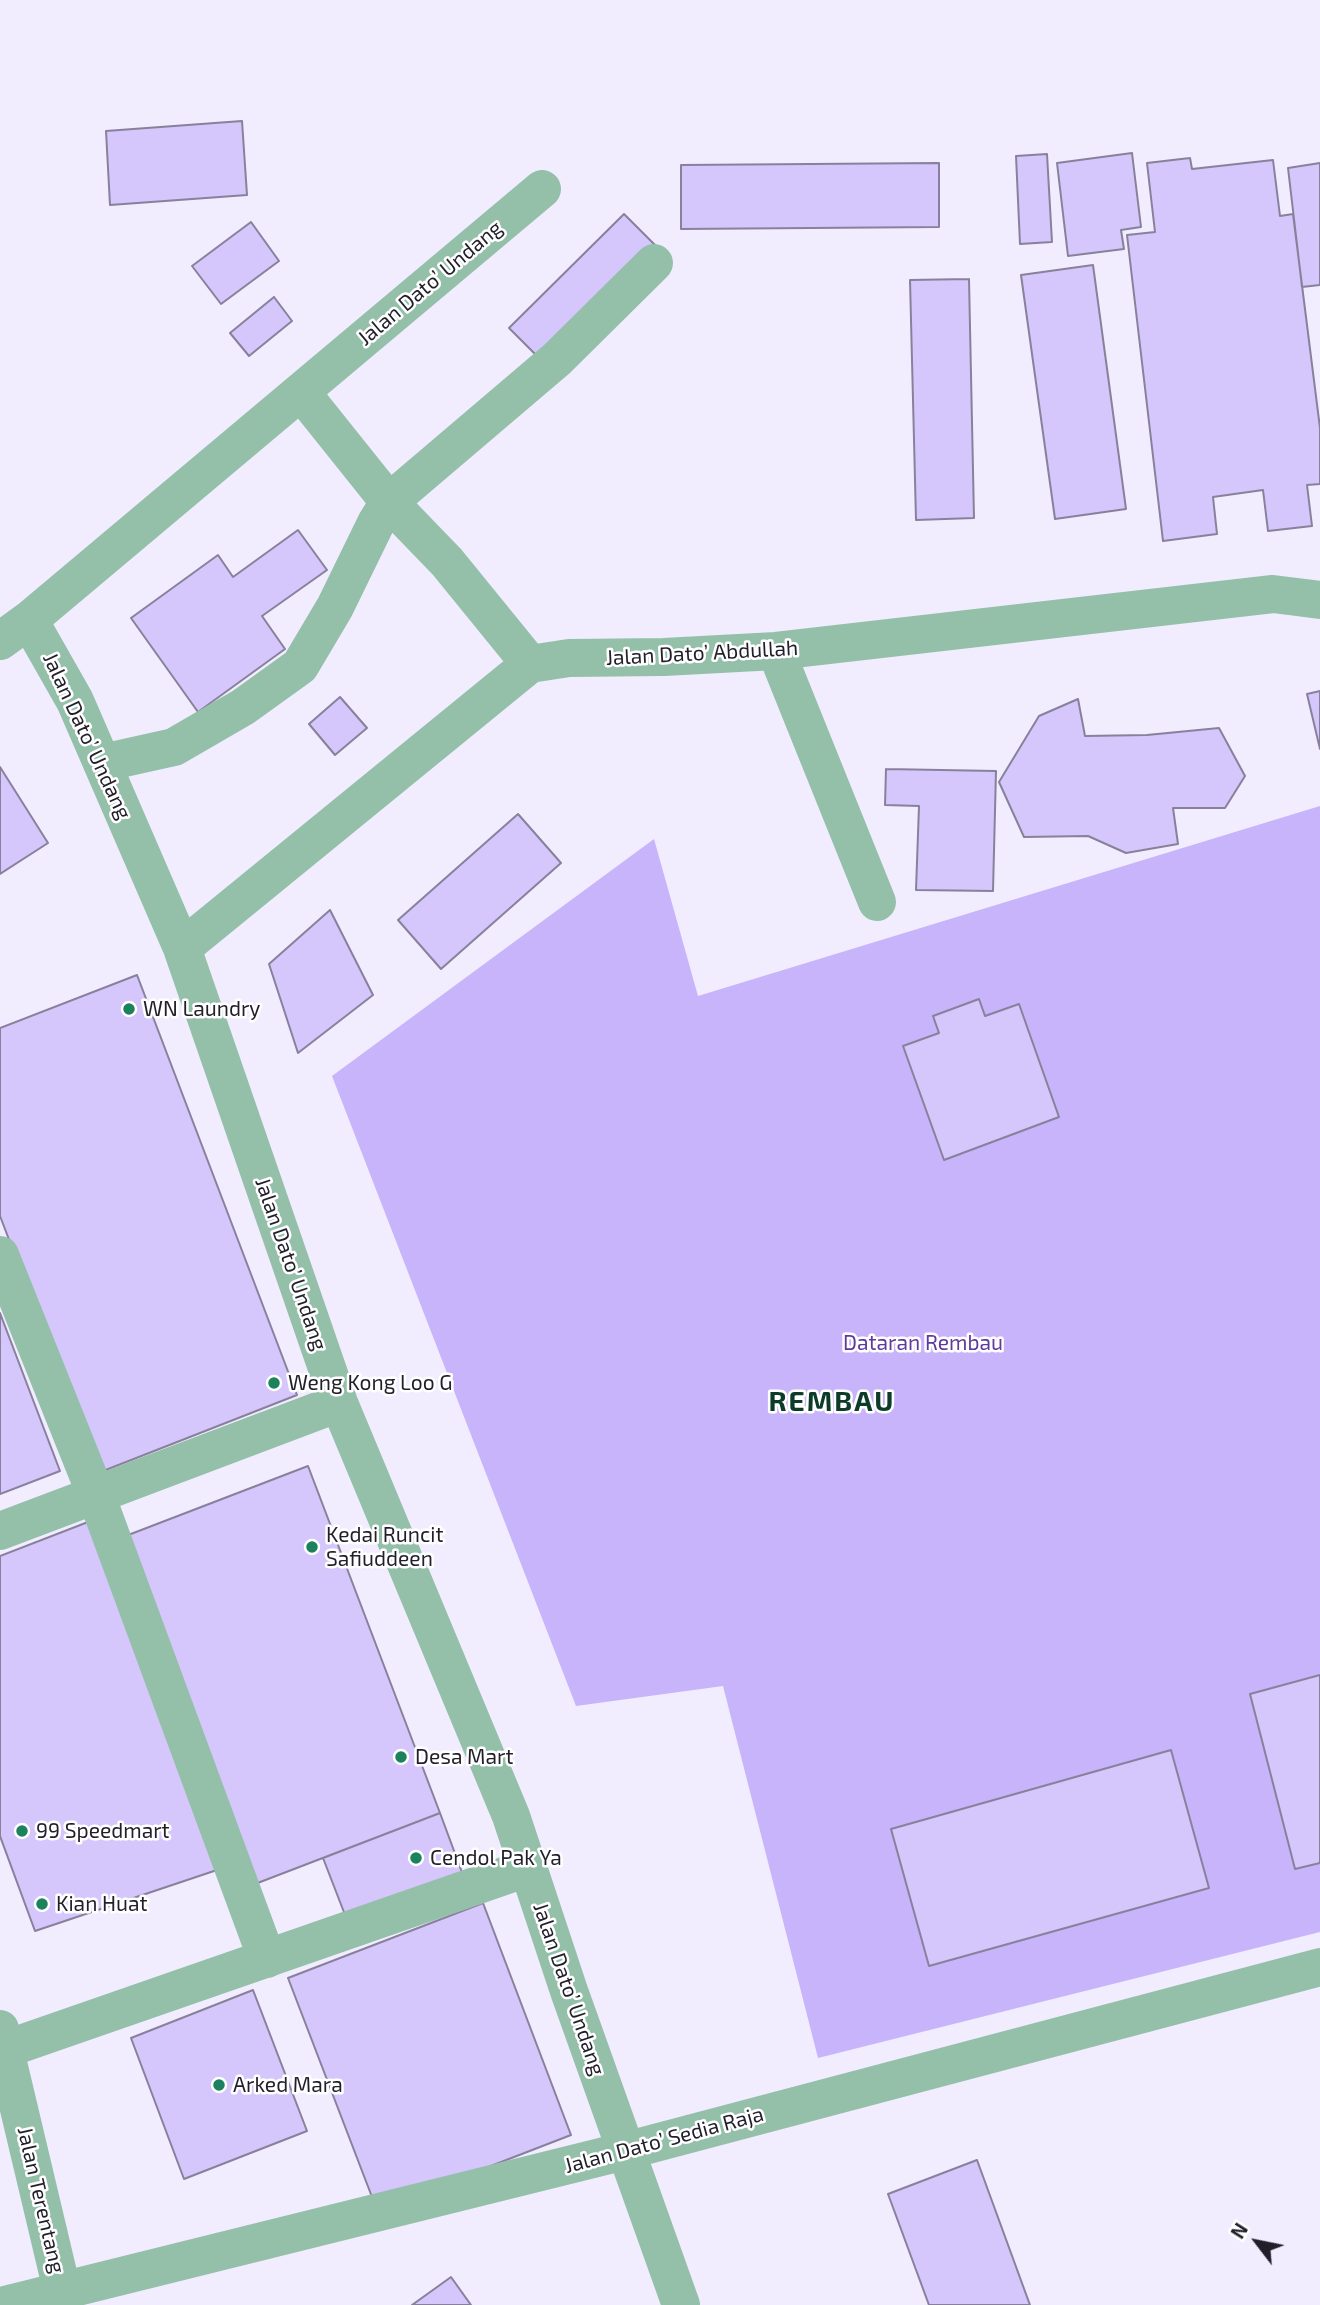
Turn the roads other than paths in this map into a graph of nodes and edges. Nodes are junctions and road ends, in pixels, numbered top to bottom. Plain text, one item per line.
1 (542, 189) dead end
2 (654, 263) dead end
3 (301, 392) junction
4 (389, 502) junction
5 (1320, 600) edge
6 (15, 631) edge
7 (776, 651) junction
8 (530, 664) junction
9 (102, 763) junction
10 (877, 902) dead end
11 (183, 948) junction
12 (0, 1255) edge
13 (339, 1403) junction
14 (96, 1495) junction
15 (0, 1531) edge
16 (527, 1868) junction
17 (267, 1959) junction
18 (1320, 1967) edge
19 (2, 2044) edge
20 (625, 2151) junction
21 (62, 2297) edge
22 (5, 2305) edge
23 (681, 2305) edge

1 - 3 street, Jalan Dato’ Undang
2 - 4 street
3 - 4 street
3 - 6 street, Jalan Dato’ Undang
4 - 8 street
4 - 9 street
5 - 7 street, Jalan Dato’ Abdullah
6 - 9 street, Jalan Dato’ Undang
7 - 8 street, Jalan Dato’ Abdullah
7 - 10 street
8 - 11 street
9 - 11 street, Jalan Dato’ Undang
11 - 13 street, Jalan Dato’ Undang
12 - 14 street
13 - 14 street
13 - 16 street, Jalan Dato’ Undang
14 - 15 street
14 - 17 street
16 - 17 street
16 - 20 street, Jalan Dato’ Undang
17 - 19 street
18 - 20 street, Jalan Dato’ Sedia Raja
19 - 21 street, Jalan Terentang
20 - 21 street, Jalan Dato’ Sedia Raja
20 - 23 street, Jalan Dato’ Undang
21 - 22 street, Jalan Dato’ Sedia Raja

